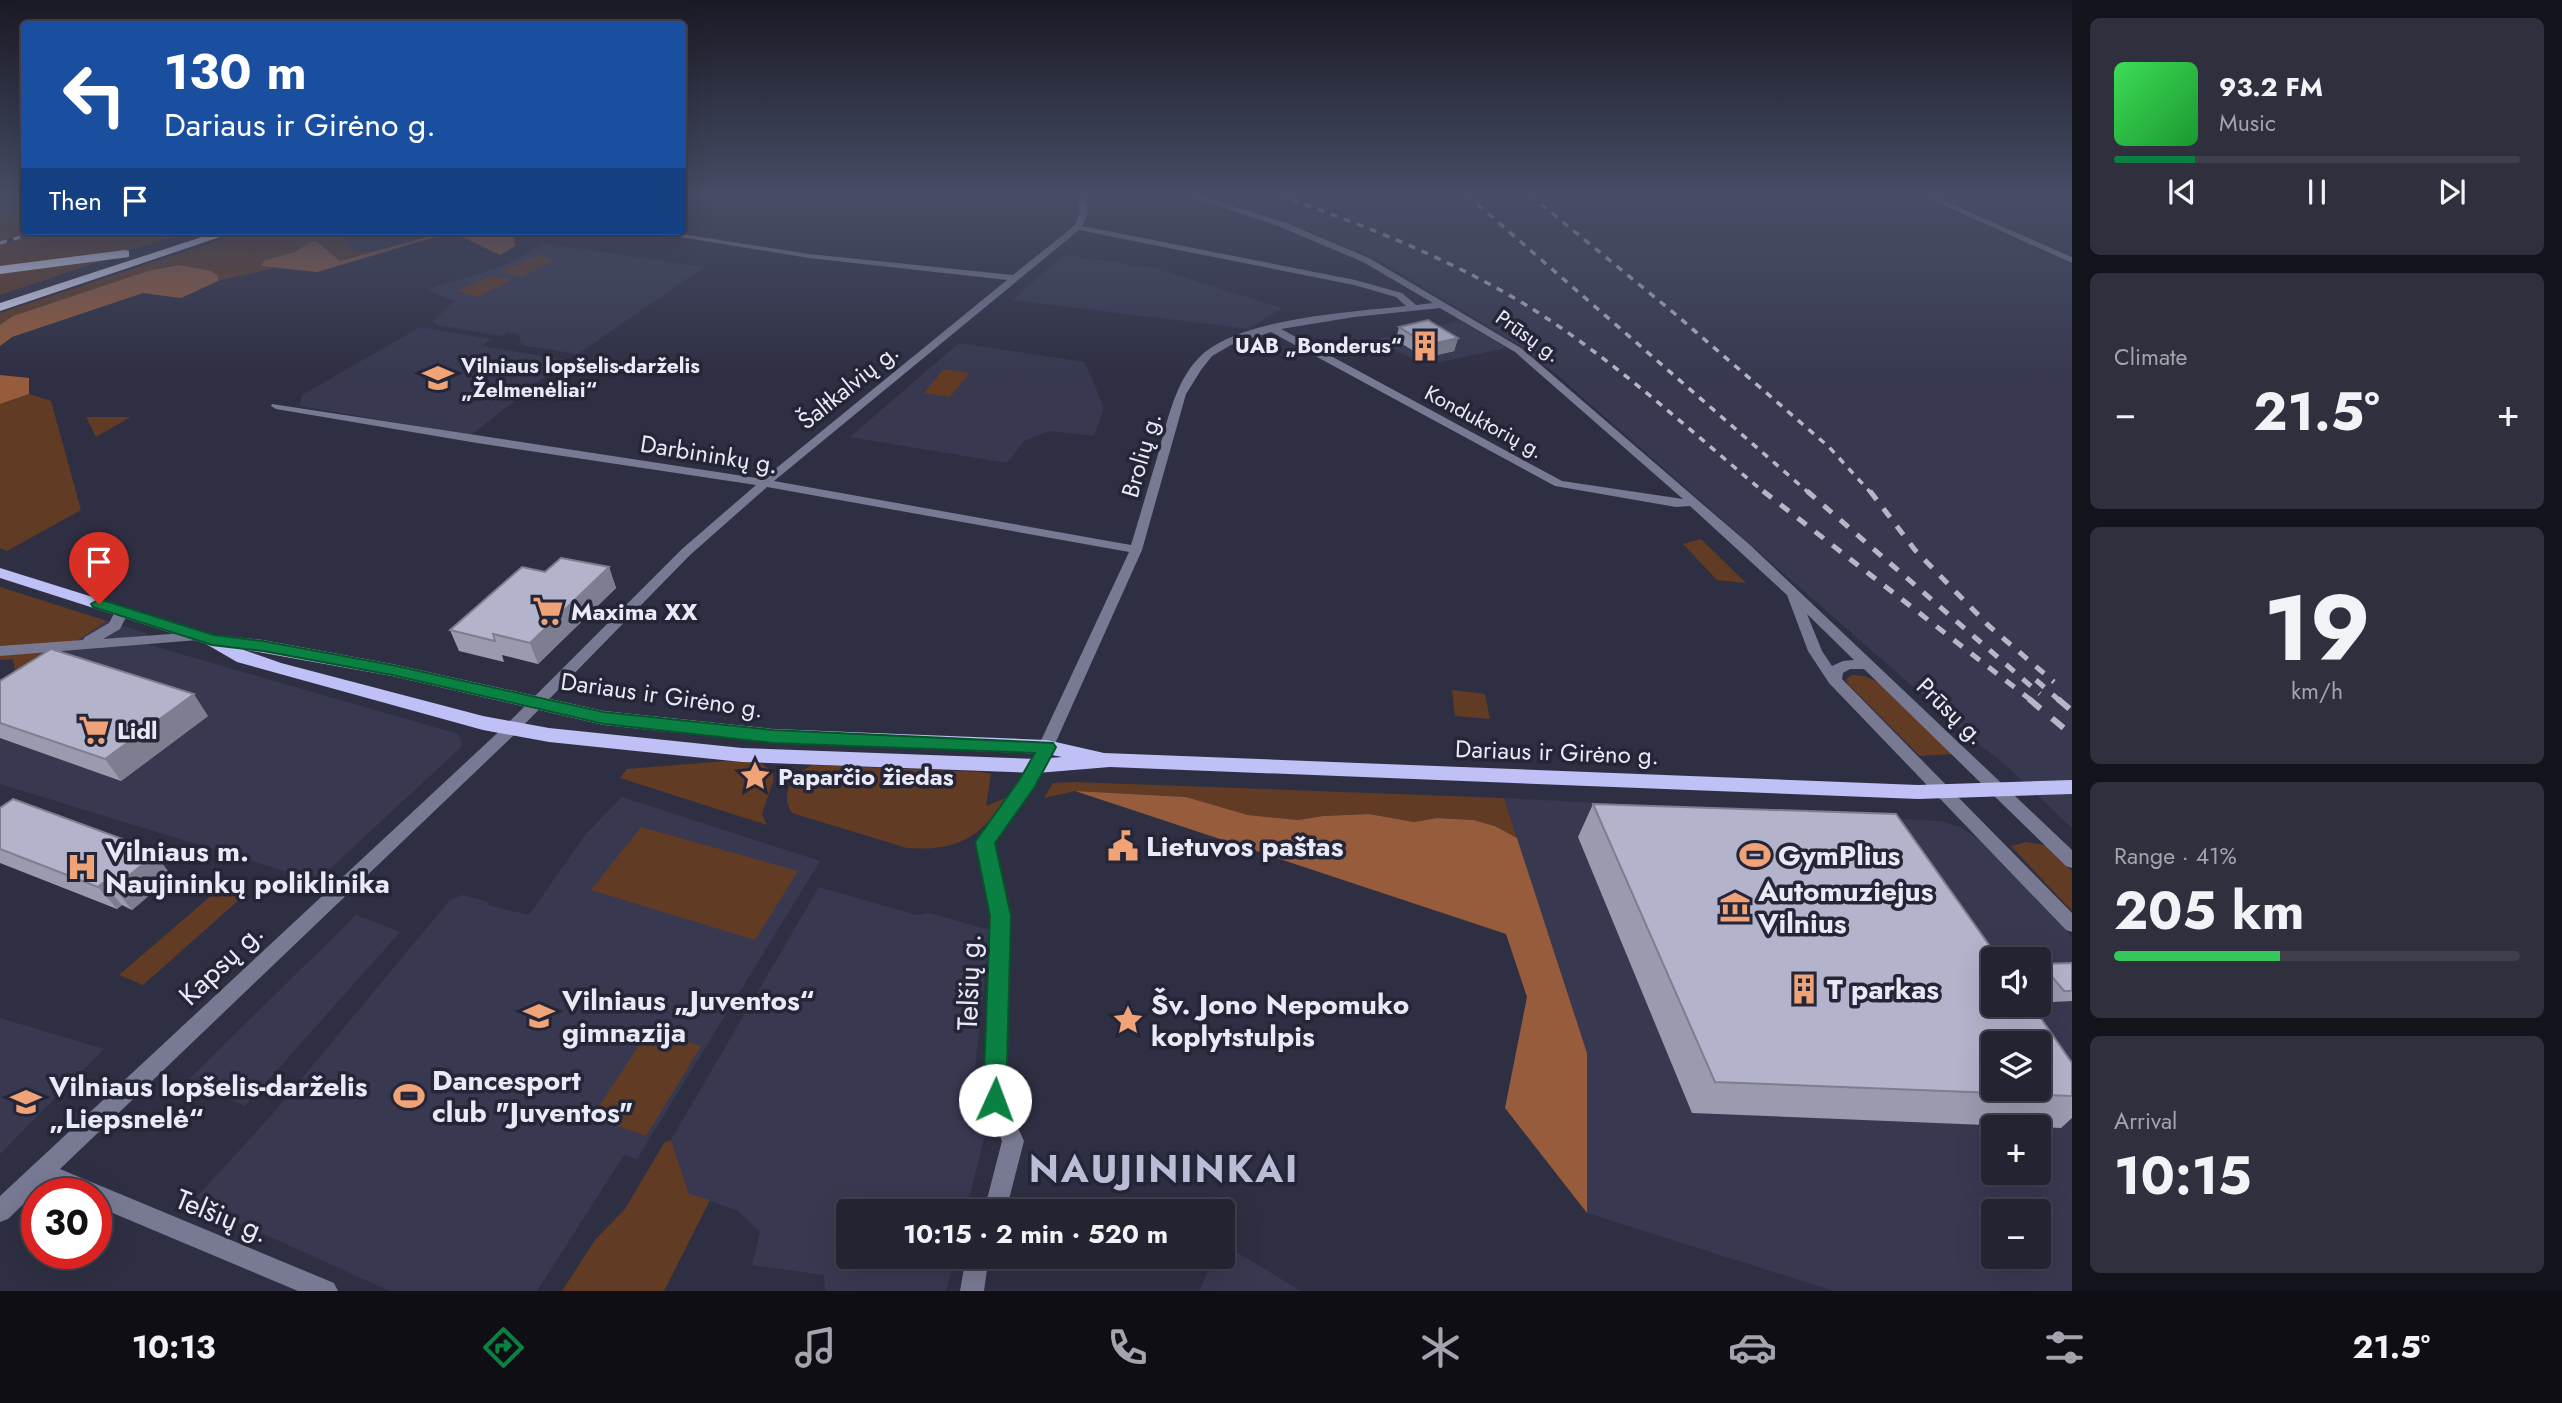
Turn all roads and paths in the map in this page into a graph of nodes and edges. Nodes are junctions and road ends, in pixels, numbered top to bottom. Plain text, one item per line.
1 (109, 255) edge
2 (132, 255) edge
3 (158, 255) edge
4 (804, 255) edge
5 (1043, 255) edge
6 (1222, 255) edge
7 (1355, 255) edge
8 (0, 270) edge
9 (1015, 278) junction
10 (1420, 291) junction
11 (1399, 295) junction
12 (0, 299) edge
13 (1441, 305) junction
14 (0, 308) edge
15 (1414, 309) junction
16 (1271, 328) junction
17 (276, 405) dead end
18 (765, 483) junction
19 (1694, 502) junction
20 (1136, 550) junction
21 (0, 573) edge
22 (1791, 592) junction
23 (122, 611) junction
24 (205, 638) junction
25 (75, 644) junction
26 (0, 651) edge
27 (1869, 665) junction
28 (1835, 680) junction
29 (537, 704) junction
30 (511, 729) junction
31 (1047, 747) junction
32 (1110, 760) junction
33 (1037, 766) junction
34 (2072, 787) edge
35 (2002, 791) junction
36 (1947, 793) junction
37 (2072, 860) edge
38 (2072, 925) edge
39 (41, 1172) junction
40 (56, 1178) edge
41 (998, 1199) edge
42 (112, 1201) edge
43 (0, 1211) edge
44 (976, 1269) edge
45 (326, 1291) edge
46 (972, 1291) edge

1 - 8 highway
2 - 12 highway
3 - 14 highway
4 - 9 street
5 - 9 street, Šaltkalvių g.
6 - 11 street
7 - 10 street, Prūsų g.
9 - 18 street, Šaltkalvių g.
10 - 11 street
10 - 13 street, Prūsų g.
11 - 15 street
13 - 15 street, Brolių g.
13 - 19 street, Prūsų g.
15 - 16 street, Brolių g.
16 - 19 street, Konduktorių g.
16 - 20 street, Brolių g.
17 - 18 street, Darbininkų g.
18 - 20 street, Darbininkų g.
18 - 29 street, Šaltkalvių g.
19 - 22 street, Prūsų g.
20 - 31 street, Brolių g.
21 - 23 main road, Dariaus ir Girėno g.
22 - 27 street, Prūsų g.
22 - 28 street, Prūsų g.
23 - 24 main road, Dariaus ir Girėno g.
23 - 25 street
24 - 25 street
24 - 29 main road, Dariaus ir Girėno g.
24 - 30 main road, Dariaus ir Girėno g.
25 - 26 street
27 - 28 street
27 - 35 street, Prūsų g.
28 - 36 street, Prūsų g.
29 - 30 street, Šaltkalvių g.
29 - 31 main road, Dariaus ir Girėno g.
30 - 33 main road, Dariaus ir Girėno g.
30 - 39 street, Kapsų g.
31 - 32 main road, Dariaus ir Girėno g.
31 - 33 street, Brolių g.
32 - 33 main road, Dariaus ir Girėno g.
32 - 36 main road, Dariaus ir Girėno g.
33 - 41 street, Telšių g.
34 - 35 main road, Dariaus ir Girėno g.
35 - 36 main road, Dariaus ir Girėno g.
35 - 37 street, Prūsų g.
36 - 38 street, Prūsų g.
39 - 40 street, Telšių g.
39 - 43 street, Kapsų g.
42 - 45 street, Telšių g.
44 - 46 street

